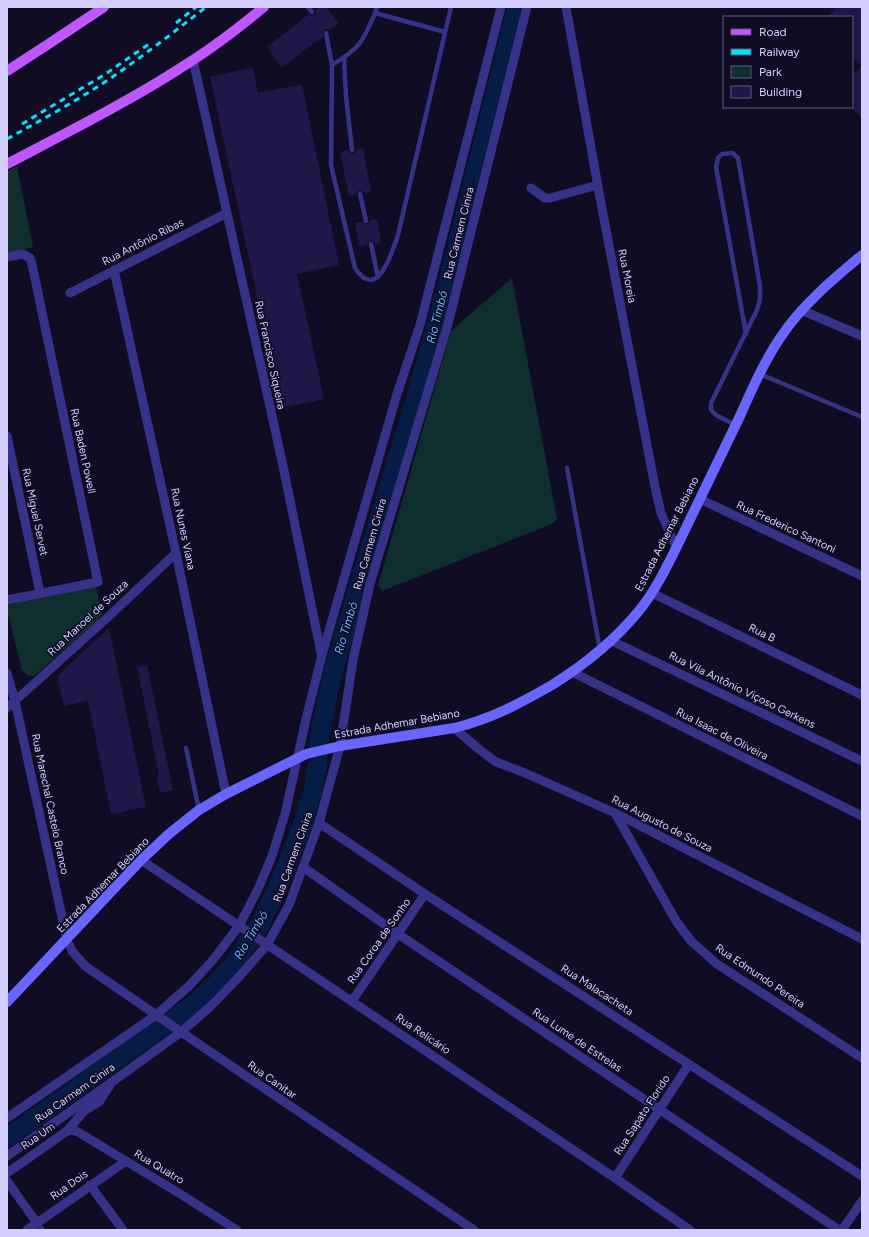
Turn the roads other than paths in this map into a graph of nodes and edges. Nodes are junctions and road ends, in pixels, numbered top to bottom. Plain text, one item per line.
1 (104, 7) edge
2 (264, 7) edge
3 (308, 7) edge
4 (377, 7) edge
5 (451, 7) edge
6 (501, 7) edge
7 (527, 7) edge
8 (566, 7) edge
9 (312, 12) dead end
10 (375, 13) junction
11 (445, 32) junction
12 (326, 33) dead end
13 (344, 58) junction
14 (193, 60) junction
15 (332, 65) junction
16 (7, 71) edge
17 (352, 150) dead end
18 (7, 164) edge
19 (598, 185) junction
20 (531, 188) dead end
21 (360, 194) dead end
22 (227, 213) junction
23 (366, 221) dead end
24 (371, 244) dead end
25 (862, 254) edge
26 (7, 256) edge
27 (114, 270) junction
28 (378, 277) junction
29 (70, 293) dead end
30 (801, 310) junction
31 (746, 334) junction
32 (862, 336) edge
33 (760, 374) junction
34 (862, 417) edge
35 (735, 425) junction
36 (7, 436) edge
37 (567, 468) dead end
38 (700, 499) junction
39 (676, 547) junction
40 (176, 553) junction
41 (862, 576) edge
42 (40, 593) junction
43 (652, 593) junction
44 (7, 600) edge
45 (612, 640) junction
46 (600, 650) junction
47 (322, 654) junction
48 (572, 672) junction
49 (7, 673) edge
50 (862, 695) edge
51 (15, 701) junction
52 (7, 708) edge
53 (454, 728) junction
54 (335, 747) junction
55 (186, 748) dead end
56 (302, 756) junction
57 (862, 760) edge
58 (226, 794) junction
59 (199, 810) junction
60 (615, 813) junction
61 (862, 816) edge
62 (319, 823) junction
63 (141, 860) junction
64 (303, 867) junction
65 (426, 894) junction
66 (242, 928) junction
67 (398, 934) junction
68 (862, 939) edge
69 (67, 940) junction
70 (264, 943) junction
71 (352, 1001) junction
72 (7, 1002) edge
73 (158, 1017) junction
74 (178, 1030) junction
75 (862, 1058) edge
76 (689, 1064) junction
77 (112, 1082) junction
78 (659, 1110) junction
79 (7, 1118) edge
80 (66, 1131) junction
81 (7, 1156) edge
82 (126, 1161) junction
83 (7, 1173) edge
84 (862, 1176) edge
85 (615, 1178) junction
86 (7, 1181) edge
87 (90, 1185) junction
88 (862, 1200) edge
89 (37, 1222) junction
90 (27, 1230) edge
91 (43, 1230) edge
92 (123, 1230) edge
93 (237, 1230) edge
94 (474, 1230) edge
95 (690, 1230) edge
96 (841, 1230) edge

1 - 16 main road
2 - 14 main road
3 - 9 lane
4 - 10 lane
5 - 11 lane
6 - 47 street, Rua Carmem Cinira
7 - 54 street, Rua Carmem Cinira
8 - 19 street, Rua Moreia
10 - 11 lane
10 - 13 lane
11 - 28 lane
12 - 15 lane
13 - 15 lane
13 - 17 lane
14 - 18 main road
14 - 22 street, Rua Francisco Siqueira
15 - 28 lane
19 - 20 street
19 - 39 street, Rua Moreia
21 - 23 lane
22 - 27 street, Rua Antônio Ribas
22 - 47 street, Rua Francisco Siqueira
24 - 28 lane
25 - 30 main road, Estrada Adhemar Bebiano
26 - 42 street, Rua Baden Powell
27 - 29 street, Rua Antônio Ribas
27 - 40 street, Rua Nunes Viana
30 - 32 street
30 - 33 main road, Estrada Adhemar Bebiano
31 - 31 lane
31 - 35 lane
33 - 34 lane
33 - 35 main road, Estrada Adhemar Bebiano
35 - 38 main road, Estrada Adhemar Bebiano
36 - 42 street, Rua Miguel Servet
37 - 46 lane
38 - 39 main road, Estrada Adhemar Bebiano
38 - 41 street, Rua Frederico Santoni
39 - 43 main road, Estrada Adhemar Bebiano
40 - 51 street, Rua Manoel de Souza
40 - 58 street, Rua Nunes Viana
42 - 44 street, Rua Baden Powell
43 - 45 main road, Estrada Adhemar Bebiano
43 - 50 street, Rua B
45 - 46 main road, Estrada Adhemar Bebiano
45 - 57 street, Rua Vila Antônio Viçoso Gerkens
46 - 48 main road, Estrada Adhemar Bebiano
47 - 56 street, Rua Carmem Cinira
48 - 53 main road, Estrada Adhemar Bebiano
48 - 61 street, Rua Isaac de Oliveira
49 - 51 street, Rua Marechal Castelo Branco
51 - 52 street, Rua Manoel de Souza
51 - 69 street, Rua Marechal Castelo Branco
53 - 54 main road, Estrada Adhemar Bebiano
53 - 60 street, Rua Augusto de Souza
54 - 56 main road, Estrada Adhemar Bebiano
54 - 62 street, Rua Carmem Cinira
55 - 59 lane
56 - 58 main road, Estrada Adhemar Bebiano
56 - 66 street, Rua Carmem Cinira
58 - 59 main road, Estrada Adhemar Bebiano
59 - 63 main road, Estrada Adhemar Bebiano
60 - 68 street, Rua Augusto de Souza
60 - 75 street, Rua Edmundo Pereira
62 - 64 street, Rua Carmem Cinira
62 - 65 street, Rua Malacacheta
63 - 66 street, Rua Relicário
63 - 69 main road, Estrada Adhemar Bebiano
64 - 67 street, Rua Lume de Estrelas
64 - 70 street, Rua Carmem Cinira
65 - 67 street, Rua Coroa de Sonho
65 - 76 street, Rua Malacacheta
66 - 70 street, Rua Relicário
66 - 73 street, Rua Carmem Cinira
67 - 71 street, Rua Coroa de Sonho
67 - 78 street, Rua Lume de Estrelas
69 - 72 main road, Estrada Adhemar Bebiano
69 - 73 street, Rua Canitar
70 - 71 street, Rua Relicário
70 - 74 street, Rua Carmem Cinira
71 - 85 street, Rua Relicário
73 - 74 street, Rua Canitar
73 - 79 street, Rua Carmem Cinira
74 - 77 street, Rua Carmem Cinira
74 - 94 street, Rua Canitar
76 - 78 street, Rua Sapato Florido
76 - 84 street, Rua Malacacheta
77 - 80 street, Rua Um
77 - 81 street, Rua Carmem Cinira
78 - 85 street, Rua Sapato Florido
78 - 96 street, Rua Lume de Estrelas
80 - 82 street, Rua Quatro
80 - 83 street, Rua Um
82 - 87 street, Rua Dois
82 - 93 street, Rua Quatro
85 - 95 street, Rua Relicário
86 - 89 street
87 - 89 street, Rua Dois
87 - 92 street
88 - 96 street
89 - 90 street, Rua Dois
89 - 91 lane

